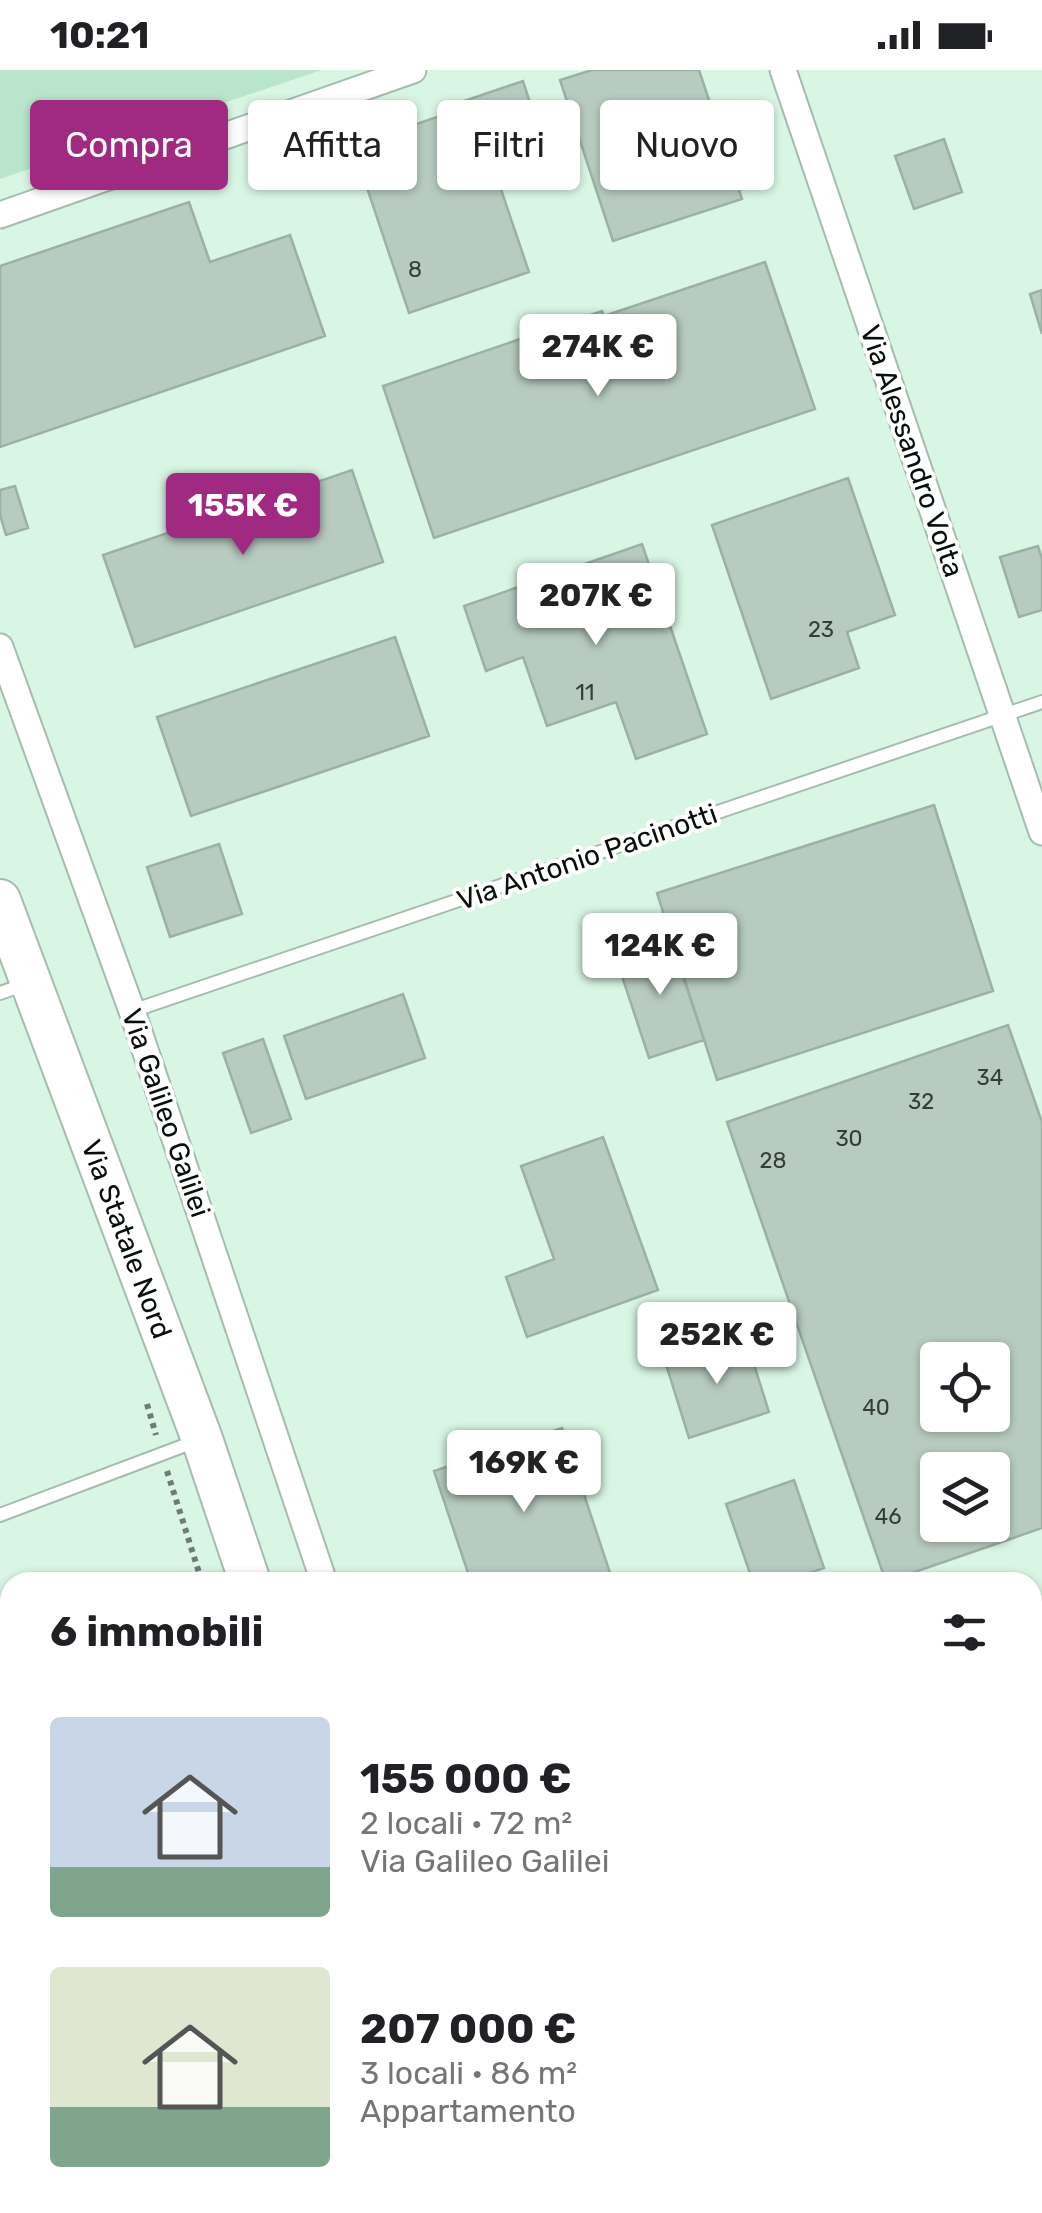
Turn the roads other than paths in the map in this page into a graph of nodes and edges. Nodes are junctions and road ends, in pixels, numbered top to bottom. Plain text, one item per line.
1 (413, 70) edge
2 (783, 70) edge
3 (0, 215) edge
4 (0, 646) edge
5 (1042, 702) edge
6 (1002, 715) junction
7 (1042, 832) edge
8 (0, 900) edge
9 (15, 988) edge
10 (132, 1011) junction
11 (202, 1440) junction
12 (0, 1515) edge
13 (247, 1572) edge
14 (321, 1572) edge

1 - 3 street
2 - 6 street, Via Alessandro Volta
4 - 10 street, Via Galileo Galilei
5 - 6 lane, Via Antonio Pacinotti
6 - 7 street, Via Alessandro Volta
6 - 10 lane, Via Antonio Pacinotti
8 - 9 main road, Via Statale Nord
9 - 11 main road, Via Statale Nord
10 - 14 street, Via Galileo Galilei
11 - 12 lane
11 - 13 main road, Via Statale Nord

